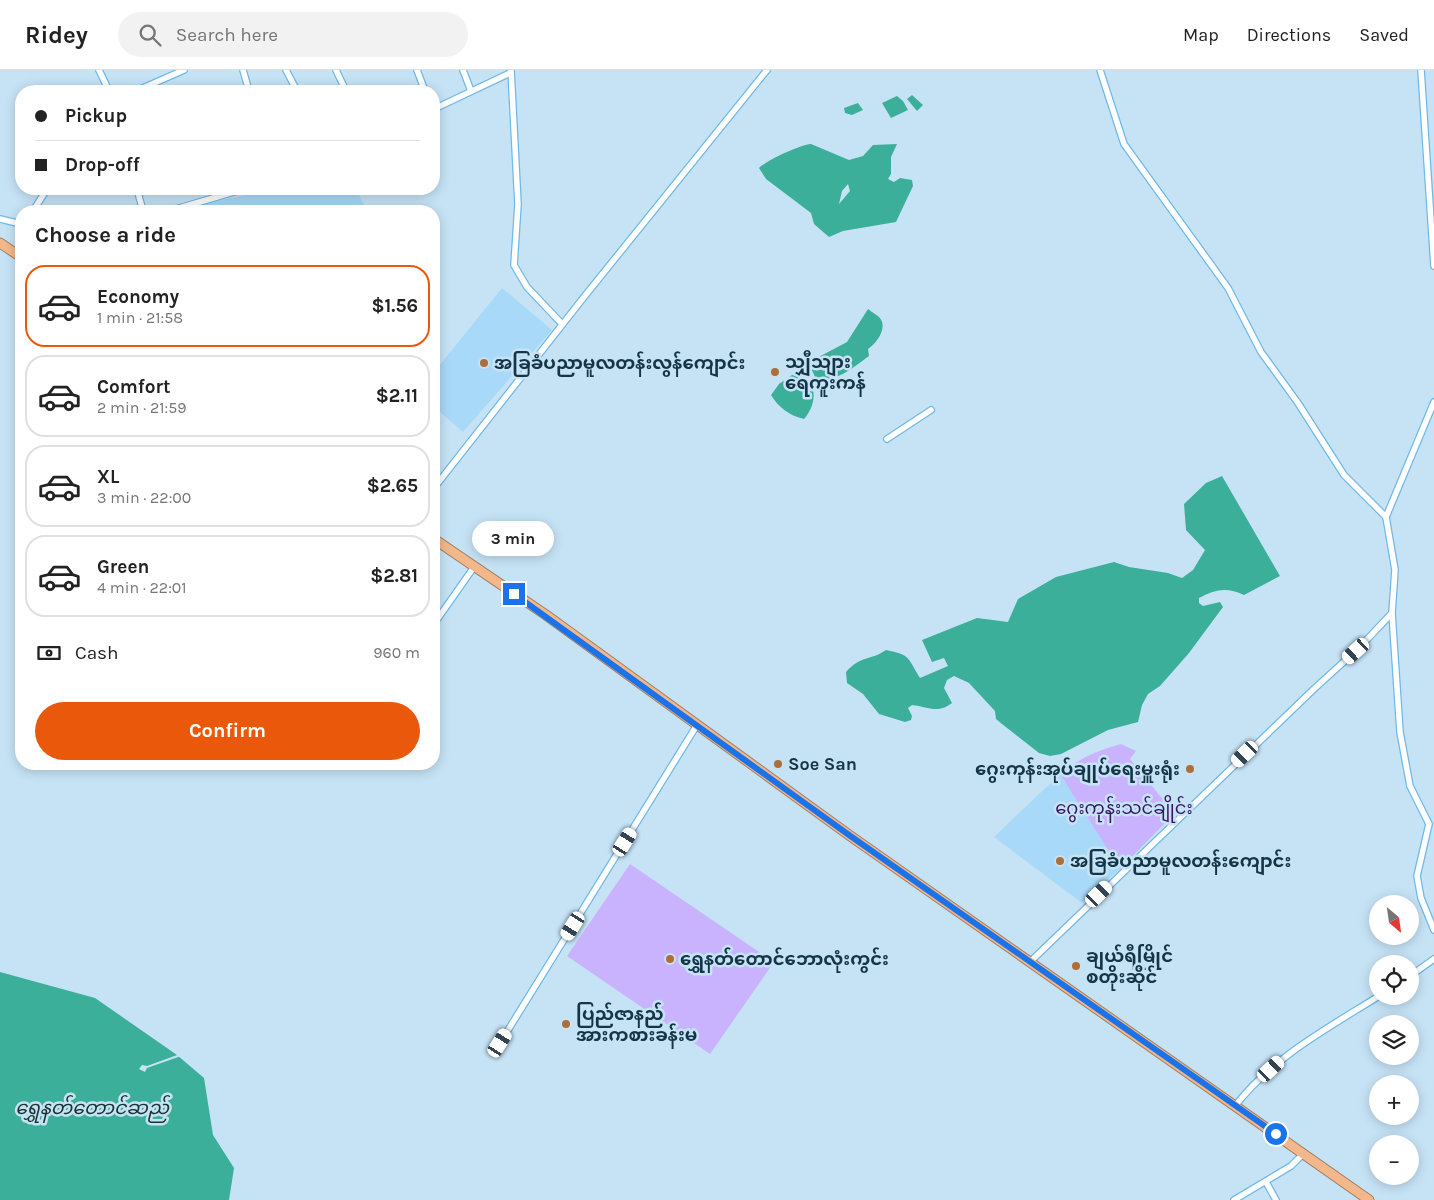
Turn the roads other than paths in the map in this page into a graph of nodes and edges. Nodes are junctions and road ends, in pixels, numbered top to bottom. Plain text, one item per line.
1 (99, 70) edge
2 (184, 70) edge
3 (243, 70) edge
4 (286, 70) edge
5 (336, 70) edge
6 (417, 70) edge
7 (463, 70) edge
8 (767, 70) edge
9 (1100, 70) edge
10 (1421, 70) edge
11 (510, 72) edge
12 (106, 85) edge
13 (150, 85) edge
14 (247, 85) edge
15 (294, 85) edge
16 (343, 85) edge
17 (423, 85) edge
18 (471, 91) junction
19 (440, 106) edge
20 (1431, 150) edge
21 (224, 195) edge
22 (189, 205) edge
23 (0, 219) edge
24 (15, 223) edge
25 (0, 243) edge
26 (15, 253) edge
27 (1434, 266) edge
28 (562, 324) junction
29 (1434, 402) edge
30 (931, 410) dead end
31 (887, 439) dead end
32 (440, 480) edge
33 (1386, 517) junction
34 (440, 543) edge
35 (474, 567) junction
36 (1392, 613) junction
37 (440, 615) edge
38 (697, 725) junction
39 (1434, 930) edge
40 (1434, 959) edge
41 (1031, 961) junction
42 (1419, 970) edge
43 (1369, 1002) edge
44 (500, 1043) dead end
45 (1235, 1106) junction
46 (1304, 1153) junction
47 (1266, 1182) junction
48 (1234, 1200) edge
49 (1276, 1200) edge
50 (1369, 1200) edge

1 - 12 street
2 - 13 street
3 - 14 street
4 - 15 street
5 - 16 street
6 - 17 street
7 - 18 street
8 - 28 street
9 - 33 street
10 - 20 street
11 - 18 street
11 - 28 street
18 - 19 street
20 - 27 street
21 - 22 street
23 - 24 street
25 - 26 highway
28 - 32 street
29 - 33 street
30 - 31 street
33 - 36 street
34 - 35 highway
35 - 37 street
35 - 38 highway
36 - 39 street
36 - 41 street
38 - 41 highway
38 - 44 street
40 - 42 street
41 - 45 highway
43 - 45 street
45 - 46 highway
46 - 47 street
46 - 50 highway
47 - 48 street
47 - 49 street

